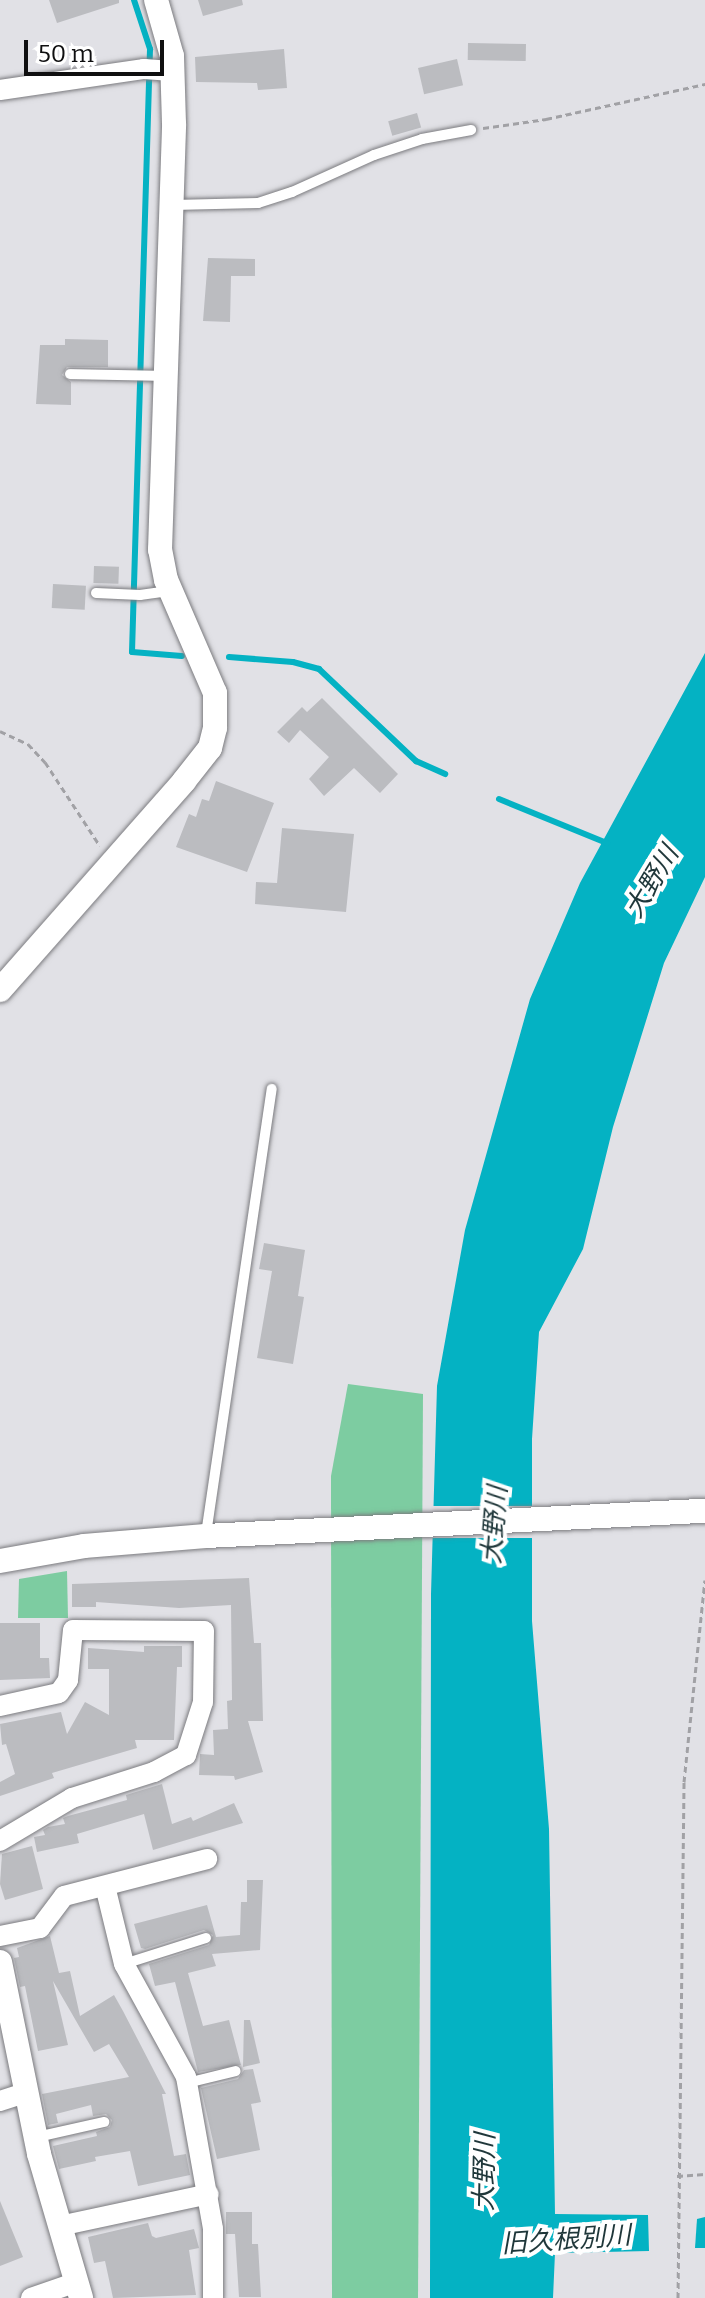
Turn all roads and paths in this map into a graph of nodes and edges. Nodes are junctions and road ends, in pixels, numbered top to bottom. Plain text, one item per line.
1 (156, 0) edge
2 (157, 70) junction
3 (705, 84) edge
4 (0, 90) edge
5 (471, 130) joint
6 (171, 205) junction
7 (70, 374) dead end
8 (156, 376) junction
9 (171, 591) junction
10 (96, 593) dead end
11 (0, 731) edge
12 (113, 866) junction
13 (0, 990) edge
14 (272, 1089) dead end
15 (697, 1511) edge
16 (206, 1536) junction
17 (0, 1561) edge
18 (705, 1580) edge
19 (0, 1706) edge
20 (0, 1841) edge
21 (207, 1859) dead end
22 (105, 1886) junction
23 (0, 1936) edge
24 (206, 1938) dead end
25 (0, 1962) edge
26 (124, 1964) junction
27 (236, 2071) dead end
28 (187, 2083) junction
29 (25, 2093) junction
30 (0, 2101) edge
31 (104, 2122) dead end
32 (35, 2137) junction
33 (705, 2174) edge
34 (677, 2176) junction
35 (209, 2194) junction
36 (60, 2226) junction
37 (79, 2290) edge
38 (31, 2298) edge
39 (213, 2298) edge
40 (678, 2298) edge

1 - 2 street
2 - 4 street
2 - 6 street
3 - 5 path
5 - 6 lane
6 - 8 street
7 - 8 lane
8 - 9 street
9 - 10 lane
9 - 12 street
11 - 12 path
12 - 13 street
14 - 16 lane
15 - 16 street
16 - 17 street
18 - 34 path
19 - 20 street
21 - 22 street
22 - 23 street
22 - 26 street
24 - 26 lane
25 - 29 street
26 - 28 street
27 - 28 lane
28 - 35 street
29 - 30 street
29 - 32 street
31 - 32 lane
32 - 36 street
33 - 34 path
34 - 40 path
35 - 36 street
35 - 39 street
36 - 37 street
37 - 38 street

